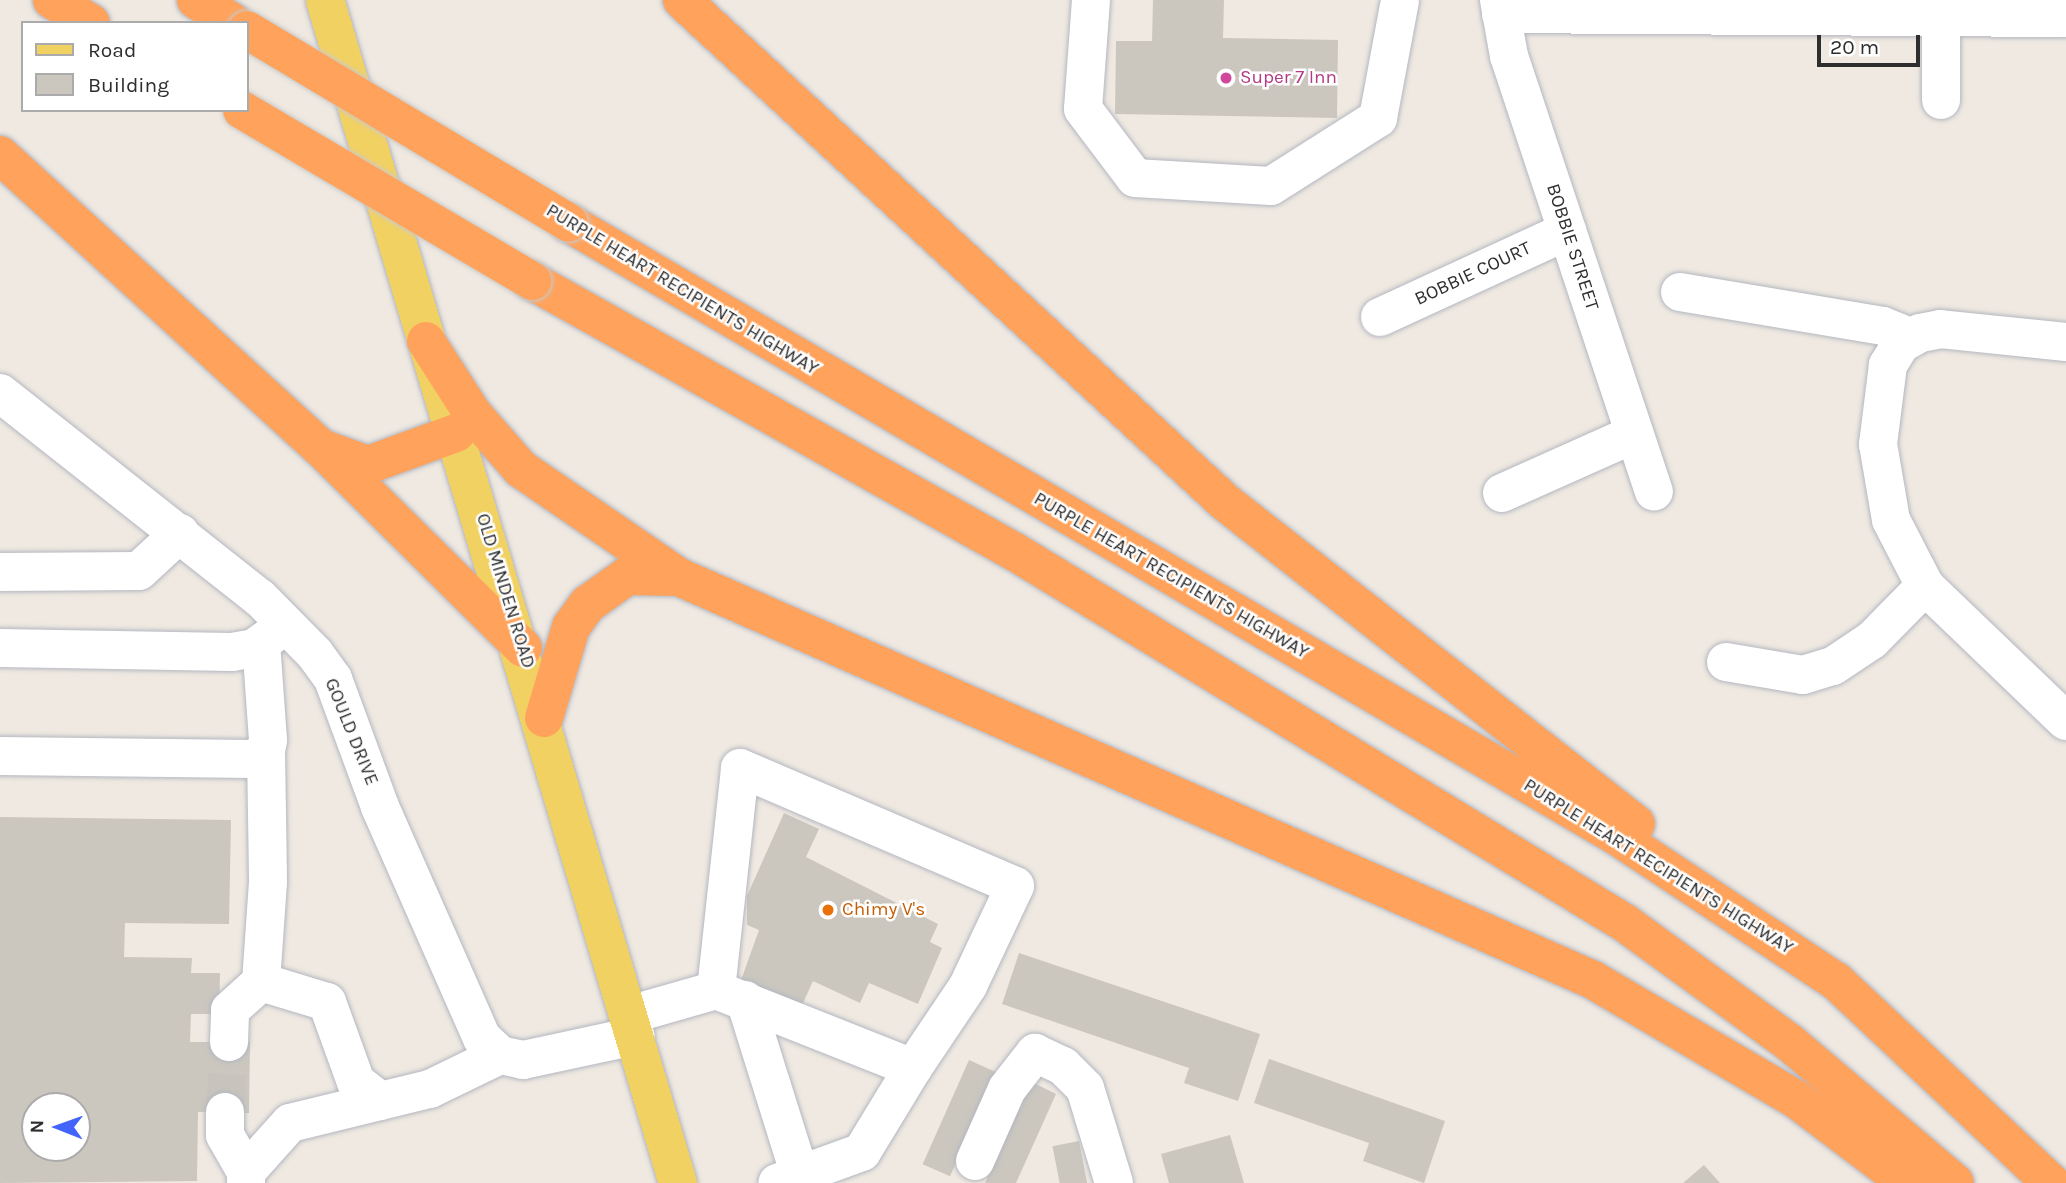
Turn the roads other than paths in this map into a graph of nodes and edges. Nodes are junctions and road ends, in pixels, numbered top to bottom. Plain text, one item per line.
1 (52, 0) edge
2 (325, 0) edge
3 (682, 0) edge
4 (1091, 0) edge
5 (1400, 0) edge
6 (198, 1) edge
7 (1500, 7) edge
8 (1941, 8) edge
9 (2066, 18) edge
10 (88, 21) edge
11 (231, 21) edge
12 (248, 31) edge
13 (1941, 100) dead end
14 (245, 112) edge
15 (0, 155) edge
16 (1567, 231) junction
17 (1681, 292) dead end
18 (1380, 317) dead end
19 (1912, 338) junction
20 (426, 341) junction
21 (2066, 342) edge
22 (0, 393) edge
23 (456, 433) junction
24 (1634, 435) junction
25 (318, 446) junction
26 (1654, 492) dead end
27 (1502, 493) dead end
28 (180, 533) junction
29 (0, 572) edge
30 (679, 577) junction
31 (1925, 586) junction
32 (274, 633) junction
33 (0, 648) edge
34 (523, 649) junction
35 (1726, 662) dead end
36 (544, 718) junction
37 (2066, 721) edge
38 (266, 751) junction
39 (0, 756) edge
40 (1836, 981) junction
41 (261, 982) junction
42 (731, 995) junction
43 (632, 1026) junction
44 (229, 1042) tunnel mouth
45 (500, 1055) junction
46 (913, 1068) junction
47 (380, 1101) junction
48 (225, 1112) tunnel mouth
49 (975, 1161) dead end
50 (246, 1178) edge
51 (788, 1179) edge
52 (678, 1183) edge
53 (1114, 1183) edge
54 (1907, 1183) edge
55 (1955, 1183) edge
56 (2051, 1183) edge

1 - 10 highway
2 - 20 main road, OLD MINDEN ROAD
3 - 40 highway
4 - 5 street
6 - 11 highway
7 - 8 street
7 - 16 street, BOBBIE STREET
8 - 9 street
8 - 13 street
12 - 40 highway, PURPLE HEART RECIPIENTS HIGHWAY, bridge
14 - 55 highway, bridge
15 - 25 highway
16 - 18 street, BOBBIE COURT
16 - 24 street, BOBBIE STREET
17 - 19 street
19 - 21 street
19 - 31 street
20 - 23 main road, OLD MINDEN ROAD
20 - 30 highway
22 - 28 street, GOULD DRIVE
23 - 25 highway
23 - 34 main road, OLD MINDEN ROAD
24 - 26 street, BOBBIE STREET
24 - 27 street
25 - 34 highway
28 - 29 street
28 - 32 street, GOULD DRIVE
30 - 36 highway
30 - 54 highway
31 - 35 street
31 - 37 street
32 - 33 street
32 - 38 street
32 - 45 street, GOULD DRIVE
34 - 36 main road, OLD MINDEN ROAD
36 - 43 main road, OLD MINDEN ROAD
38 - 39 street
38 - 41 street
40 - 56 highway, PURPLE HEART RECIPIENTS HIGHWAY
41 - 44 street
41 - 47 street
42 - 43 street
42 - 46 street
42 - 46 street
42 - 51 street
43 - 45 street
43 - 52 main road, OLD MINDEN ROAD
45 - 47 street
46 - 51 street
47 - 50 street
48 - 50 street
49 - 53 street

